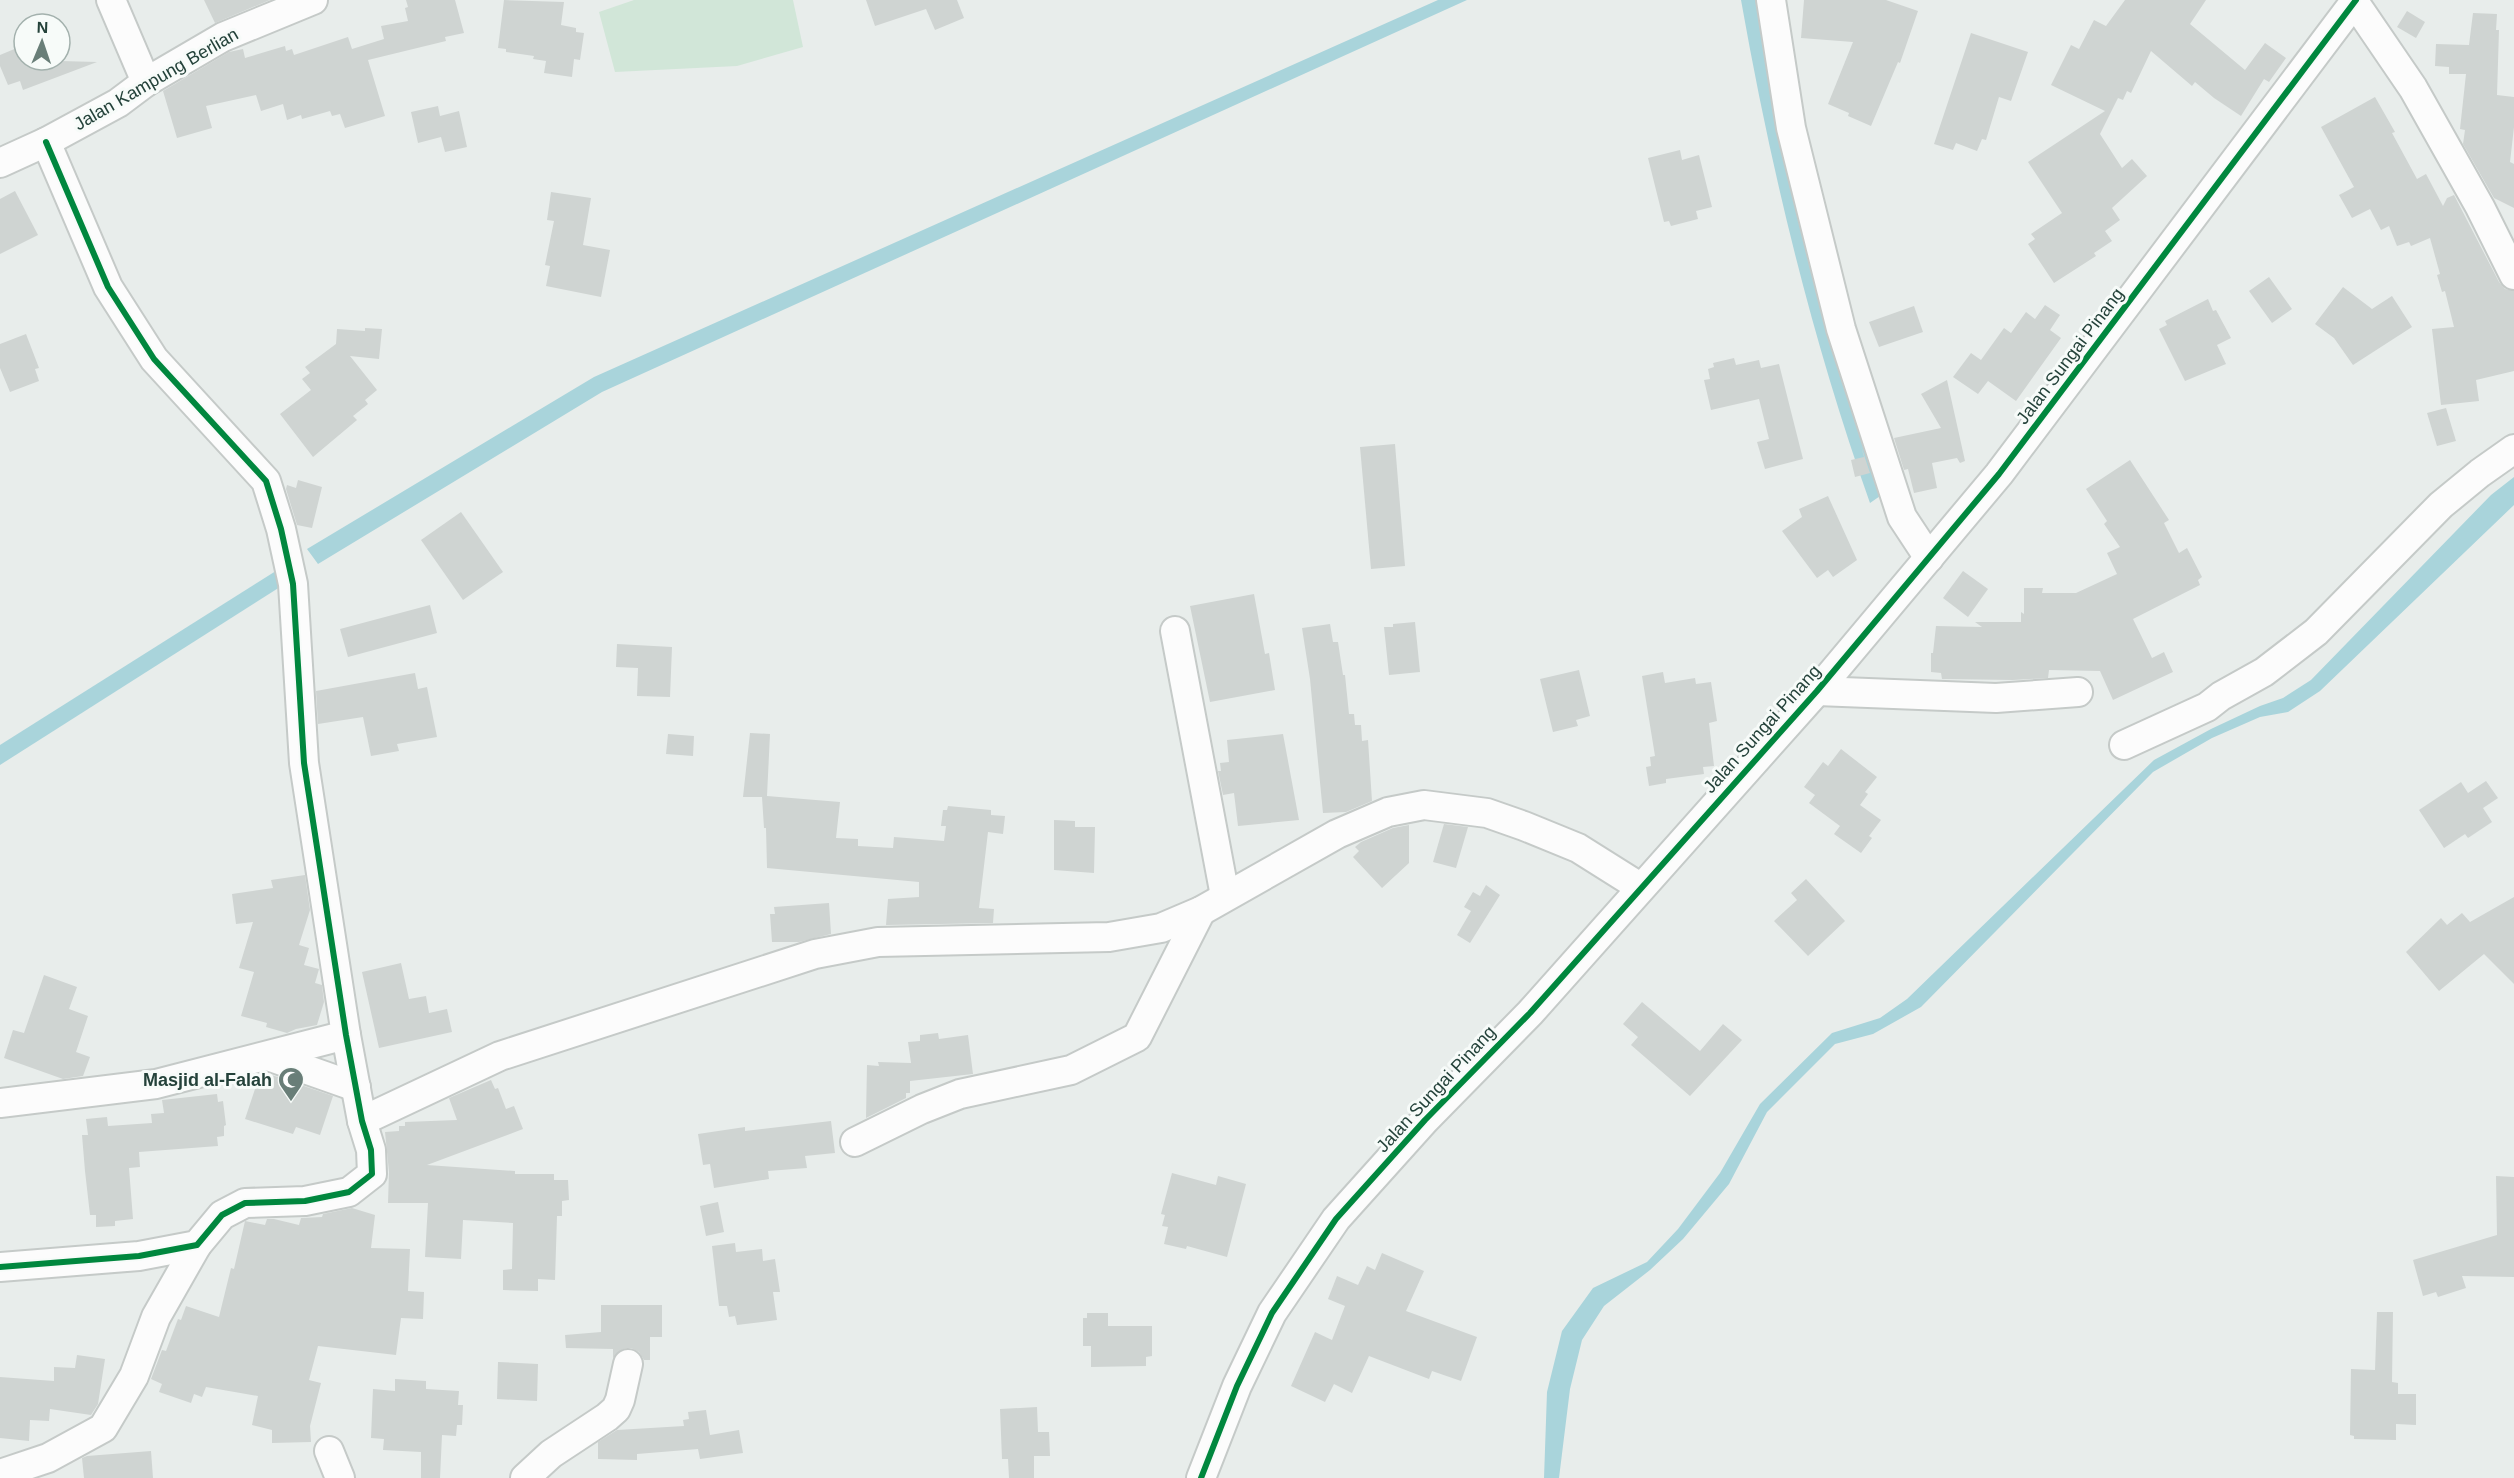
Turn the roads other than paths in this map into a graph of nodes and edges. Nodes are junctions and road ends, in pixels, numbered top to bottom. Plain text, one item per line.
1 (111, 0) edge
2 (313, 0) edge
3 (1771, 0) edge
4 (2354, 1) edge
5 (146, 82) junction
6 (46, 142) junction
7 (0, 163) edge
8 (2514, 274) edge
9 (2514, 449) edge
10 (1929, 558) junction
11 (1175, 631) dead end
12 (1817, 691) junction
13 (2078, 692) dead end
14 (2124, 745) dead end
15 (1640, 887) junction
16 (1213, 903) junction
17 (346, 1035) junction
18 (268, 1056) junction
19 (356, 1087) junction
20 (0, 1103) edge
21 (362, 1121) junction
22 (855, 1142) dead end
23 (197, 1245) junction
24 (0, 1267) edge
25 (628, 1364) dead end
26 (329, 1451) dead end
27 (0, 1474) edge
28 (340, 1478) edge
29 (525, 1478) edge
30 (1201, 1478) edge

1 - 5 street
2 - 5 street, Jalan Kampung Berlian
3 - 10 street
4 - 8 street
4 - 10 street, Jalan Sungai Pinang
5 - 6 street, Jalan Kampung Berlian
6 - 7 street, Jalan Kampung Berlian
6 - 17 street
9 - 14 street
10 - 12 street, Jalan Sungai Pinang
11 - 16 street
12 - 13 street
12 - 15 street, Jalan Sungai Pinang
15 - 16 street
15 - 30 street, Jalan Sungai Pinang
16 - 21 street
16 - 22 street
17 - 18 street
17 - 19 street
18 - 19 street
18 - 20 street
19 - 21 street
21 - 23 street
23 - 24 street
23 - 27 street
25 - 29 street
26 - 28 street

